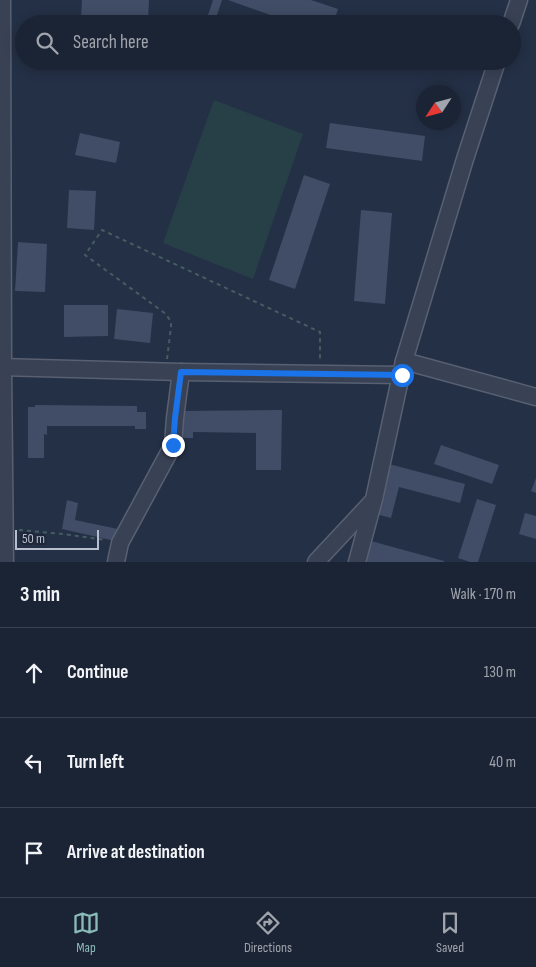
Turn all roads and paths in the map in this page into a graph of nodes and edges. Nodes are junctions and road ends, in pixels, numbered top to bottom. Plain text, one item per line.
1 (2, 0) edge
2 (519, 0) edge
3 (514, 15) edge
4 (494, 70) edge
5 (2, 367) edge
6 (403, 368) junction
7 (174, 372) junction
8 (319, 374) junction
9 (536, 397) edge
10 (374, 499) junction
11 (5, 529) junction
12 (120, 542) junction
13 (5, 562) edge
14 (116, 562) edge
15 (316, 562) edge
16 (357, 562) edge

1 - 5 street
2 - 3 street
4 - 6 street
5 - 7 street
5 - 11 street
6 - 8 street
6 - 9 street
6 - 10 street
7 - 8 street
7 - 8 path
7 - 12 street
10 - 15 street
10 - 16 street
11 - 12 path
11 - 13 street
12 - 14 street

